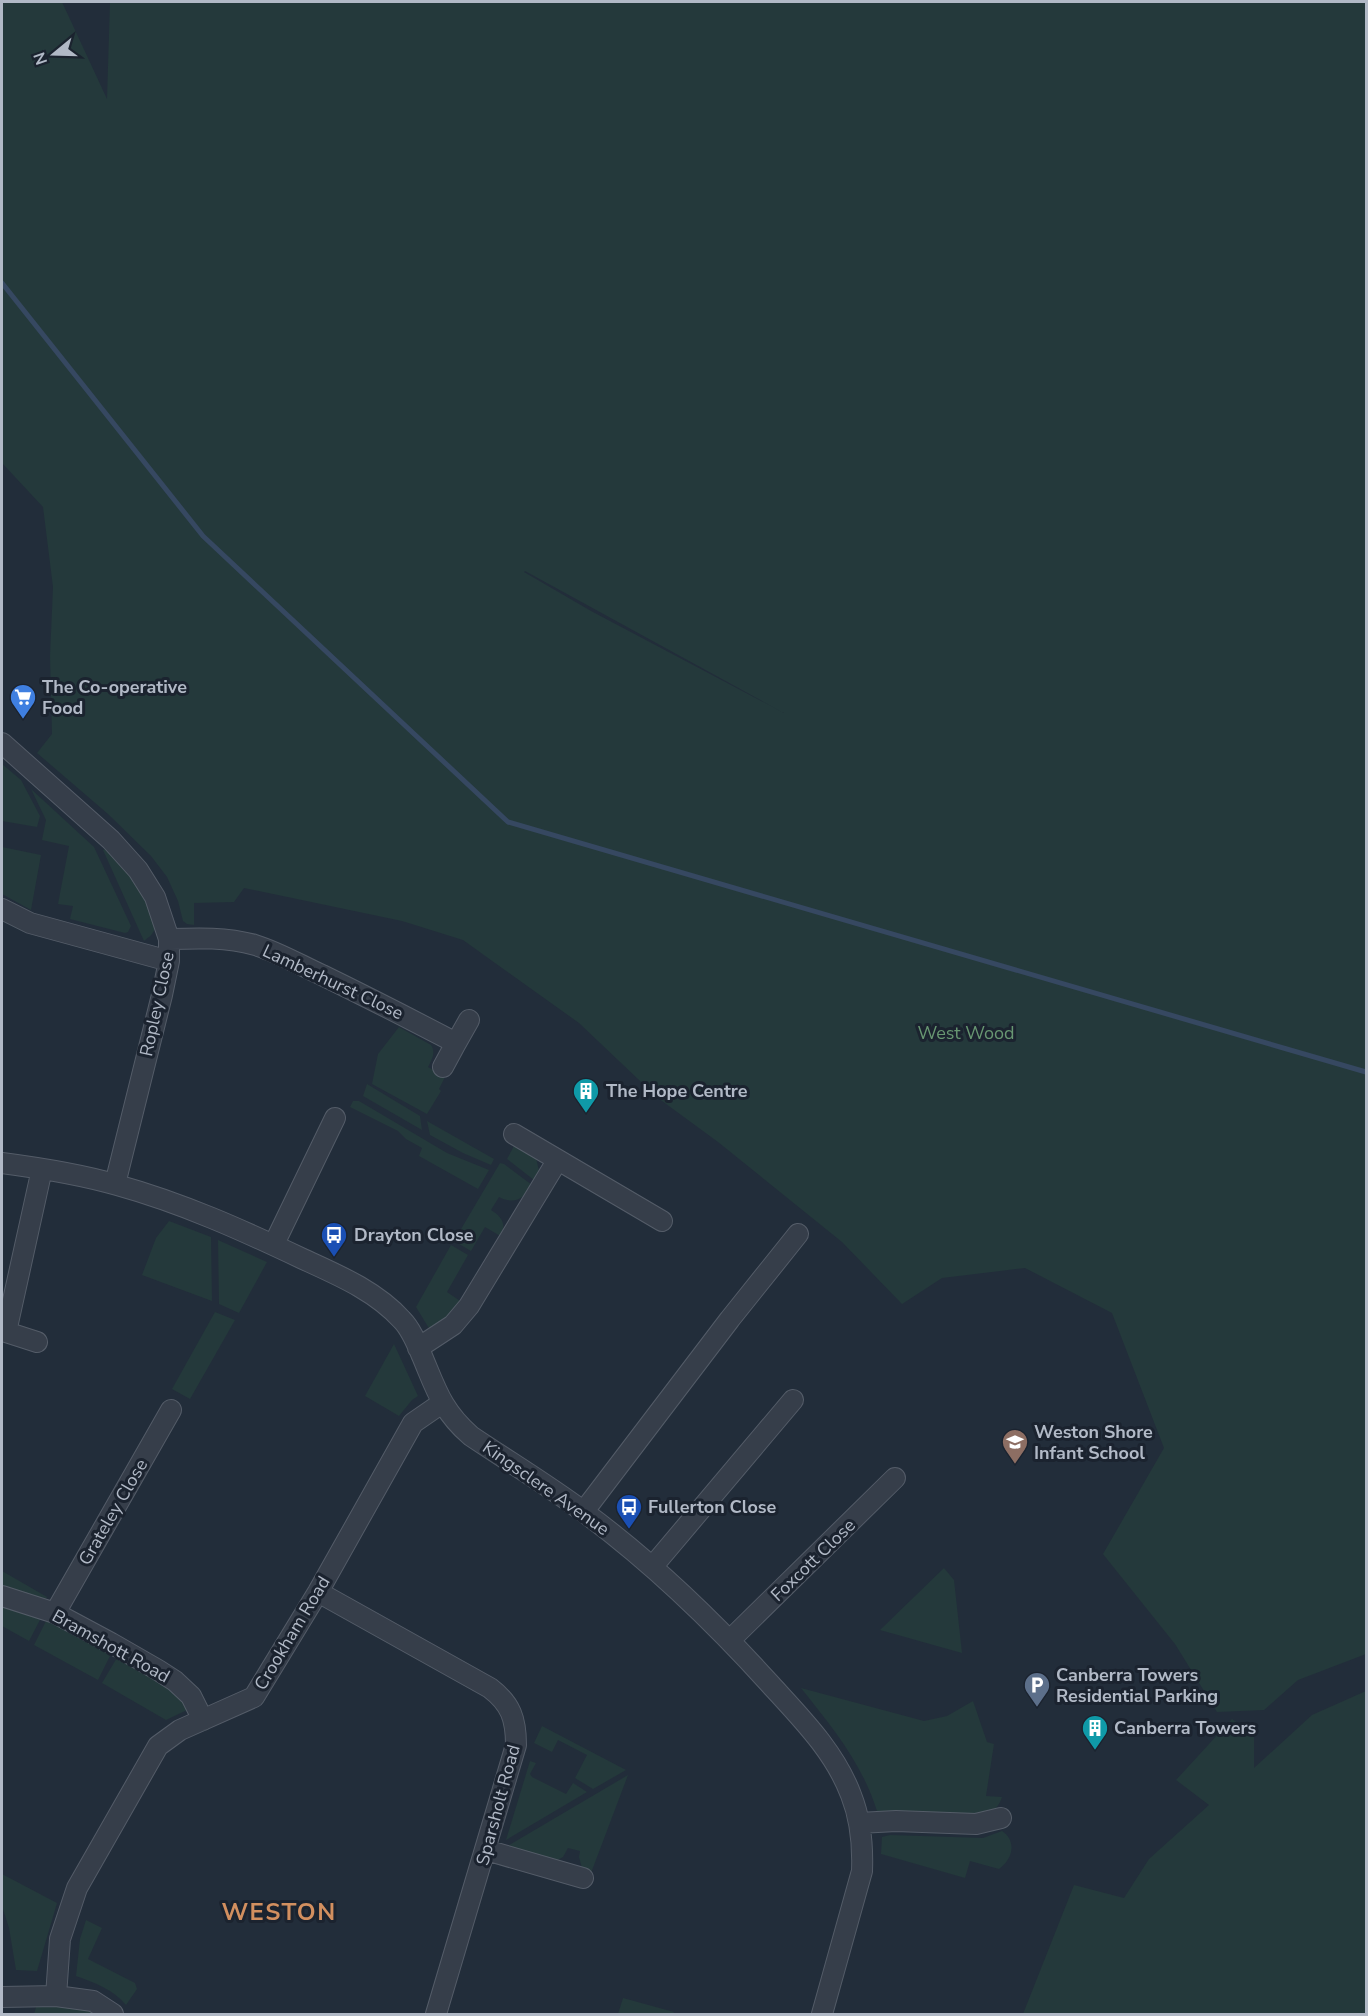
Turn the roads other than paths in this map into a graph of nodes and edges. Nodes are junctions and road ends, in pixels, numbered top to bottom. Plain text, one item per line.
1 (2, 743) edge
2 (2, 909) edge
3 (169, 939) junction
4 (169, 961) junction
5 (469, 1020) dead end
6 (456, 1043) junction
7 (443, 1067) dead end
8 (334, 1118) dead end
9 (514, 1134) dead end
10 (557, 1161) junction
11 (2, 1163) edge
12 (42, 1169) junction
13 (116, 1184) junction
14 (662, 1221) dead end
15 (798, 1234) dead end
16 (273, 1244) junction
17 (37, 1342) dead end
18 (418, 1348) junction
19 (793, 1400) dead end
20 (442, 1403) junction
21 (171, 1410) dead end
22 (895, 1478) dead end
23 (584, 1511) junction
24 (652, 1566) junction
25 (318, 1592) junction
26 (2, 1596) edge
27 (56, 1613) junction
28 (730, 1640) junction
29 (203, 1720) junction
30 (1001, 1818) dead end
31 (859, 1823) junction
32 (486, 1850) junction
33 (583, 1878) dead end
34 (56, 1996) junction
35 (2, 1997) edge
36 (112, 2014) edge
37 (436, 2014) edge
38 (822, 2014) edge

1 - 3 street, Ropley Close
2 - 4 street
3 - 4 street, Ropley Close
3 - 6 street, Lamberhurst Close
4 - 13 street, Ropley Close
5 - 6 street
6 - 7 street
8 - 16 street
9 - 10 street
10 - 14 street
10 - 18 street
11 - 12 street, Kingsclere Avenue
12 - 13 street, Kingsclere Avenue
12 - 17 street
13 - 16 street, Kingsclere Avenue
15 - 23 street
16 - 18 street, Kingsclere Avenue
18 - 20 street, Kingsclere Avenue
19 - 24 street
20 - 23 street, Kingsclere Avenue
20 - 25 street, Crookham Road
21 - 27 street, Grateley Close
22 - 28 street, Foxcott Close
23 - 24 street, Kingsclere Avenue
24 - 28 street, Kingsclere Avenue
25 - 29 street, Crookham Road
25 - 32 street, Sparsholt Road
26 - 27 street, Bramshott Road
27 - 29 street, Bramshott Road
28 - 31 street, Kingsclere Avenue
29 - 34 street, Crookham Road
30 - 31 street
31 - 38 street, Kingsclere Avenue
32 - 33 street
32 - 37 street, Sparsholt Road
34 - 35 street
34 - 36 street

